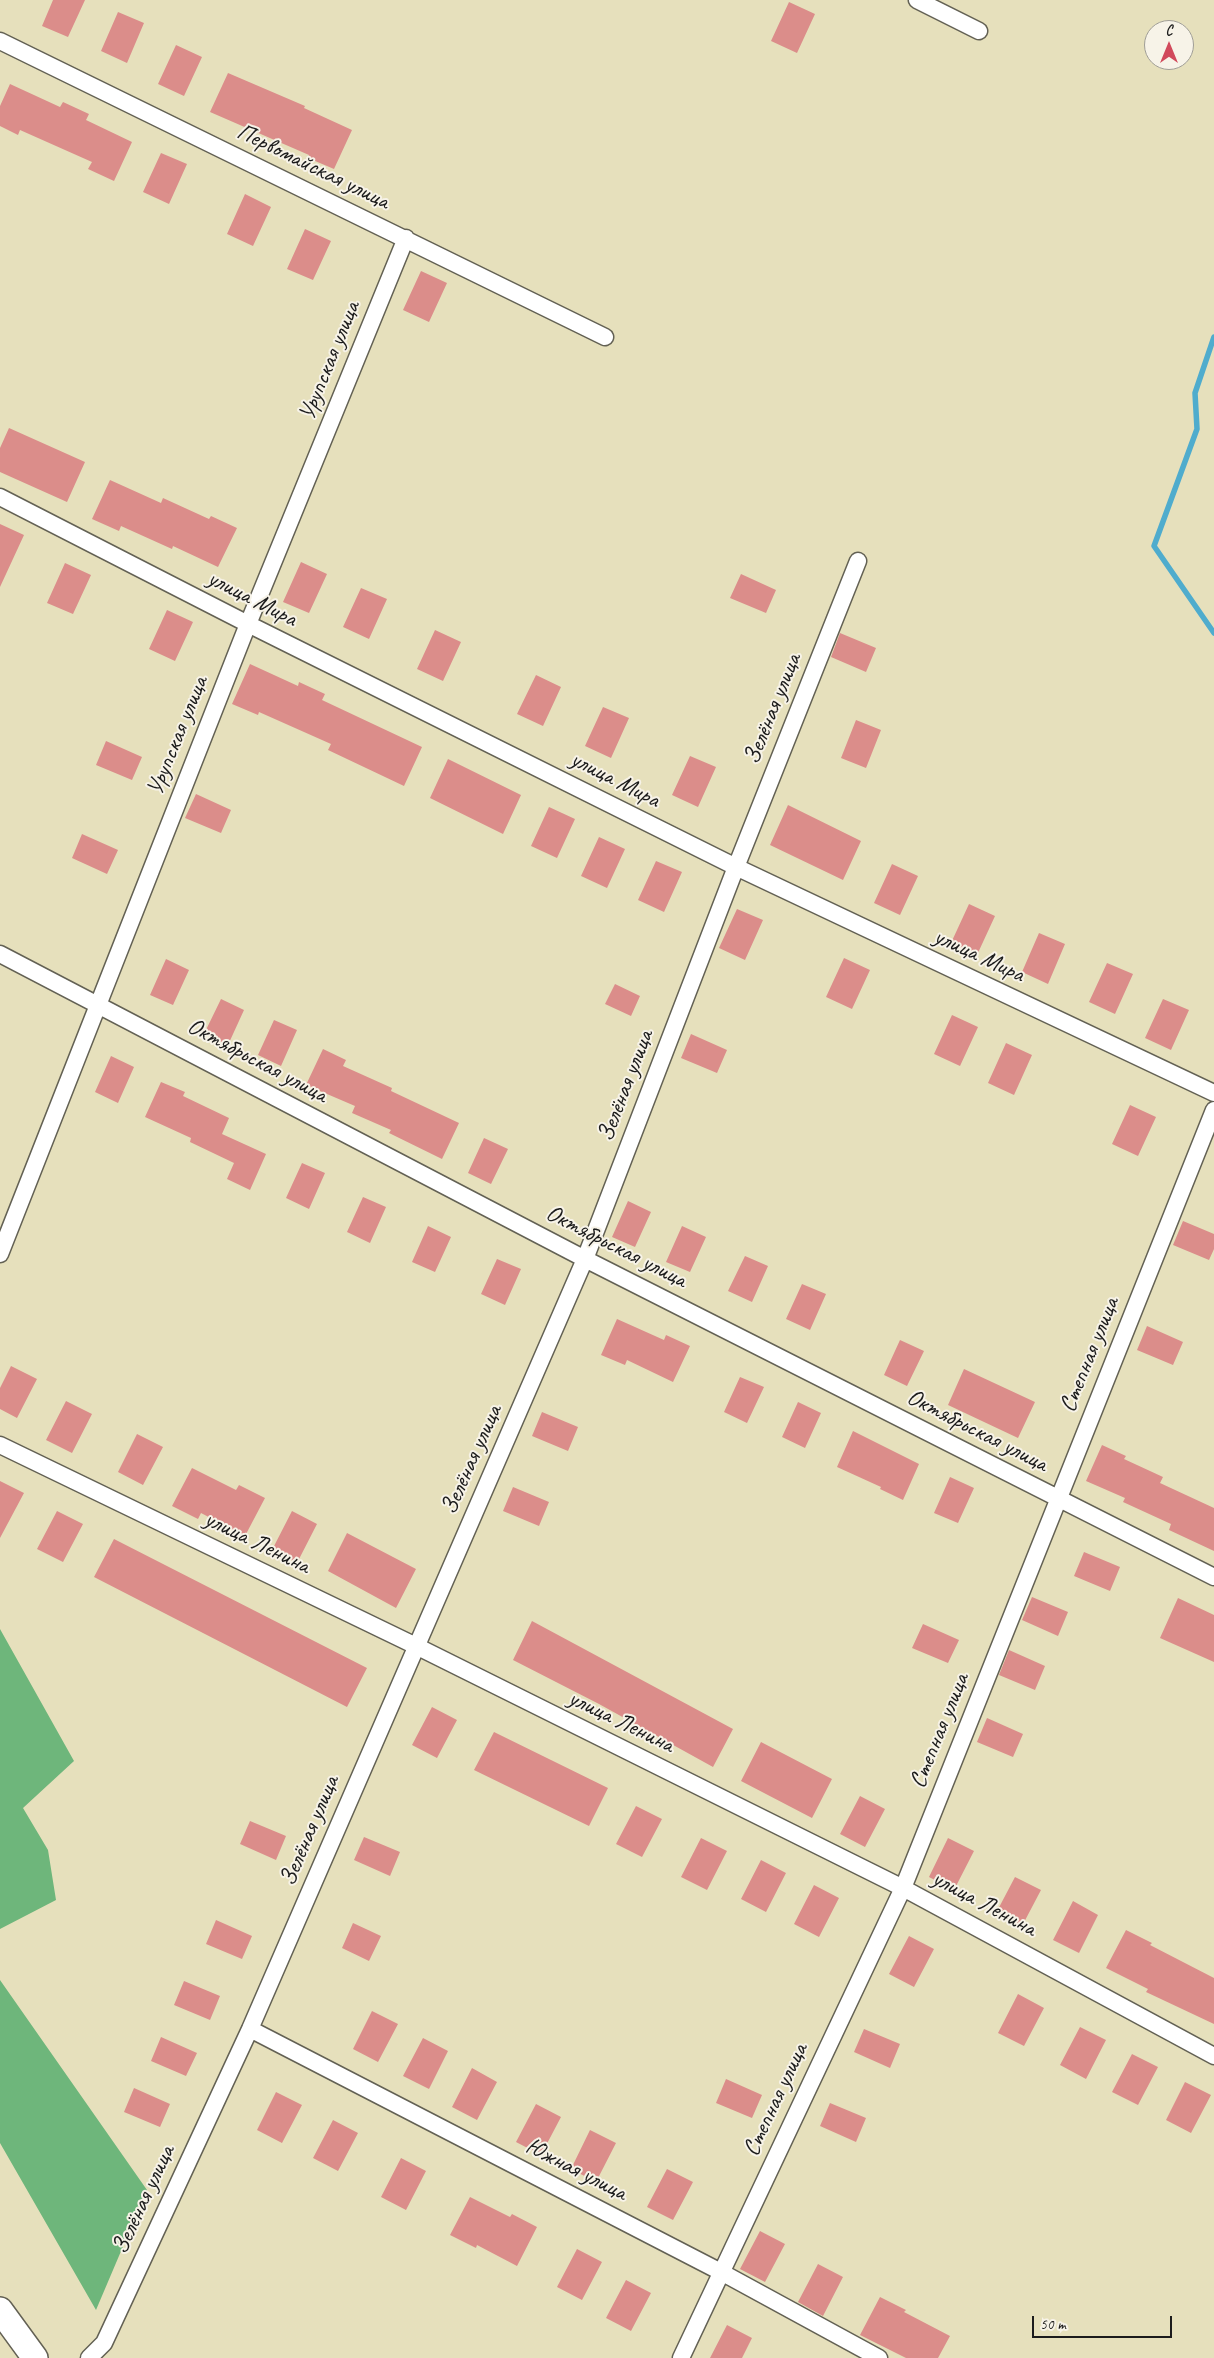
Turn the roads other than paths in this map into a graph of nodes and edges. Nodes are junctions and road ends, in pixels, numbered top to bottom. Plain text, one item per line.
1 (917, 0) edge
2 (979, 31) dead end
3 (0, 41) edge
4 (406, 238) junction
5 (605, 337) dead end
6 (0, 497) edge
7 (858, 561) dead end
8 (248, 624) junction
9 (736, 867) junction
10 (0, 954) edge
11 (97, 1004) junction
12 (1214, 1093) edge
13 (1214, 1110) edge
14 (0, 1254) edge
15 (585, 1259) junction
16 (0, 1445) edge
17 (1058, 1499) junction
18 (1214, 1577) edge
19 (416, 1646) junction
20 (903, 1888) junction
21 (250, 2028) junction
22 (1214, 2056) edge
23 (721, 2272) junction
24 (0, 2310) edge
25 (35, 2358) edge
26 (88, 2358) edge
27 (681, 2358) edge
28 (878, 2358) edge

1 - 2 street
3 - 4 street, Первомайская улица
4 - 5 street, Первомайская улица
4 - 8 street, Урупская улица
6 - 8 street, улица Мира
7 - 9 street, Зелёная улица
8 - 9 street, улица Мира
8 - 11 street, Урупская улица
9 - 12 street, улица Мира
9 - 15 street, Зелёная улица
10 - 11 street, Октябрьская улица
11 - 14 street, Урупская улица
11 - 15 street, Октябрьская улица
13 - 17 street, Степная улица
15 - 17 street, Октябрьская улица
15 - 19 street, Зелёная улица
16 - 19 street, улица Ленина
17 - 18 street, Октябрьская улица
17 - 20 street, Степная улица
19 - 20 street, улица Ленина
19 - 21 street, Зелёная улица
20 - 22 street, улица Ленина
20 - 23 street, Степная улица
21 - 23 street, Южная улица
21 - 26 street, Зелёная улица
23 - 27 street, Степная улица
23 - 28 street, Южная улица
24 - 25 main road

